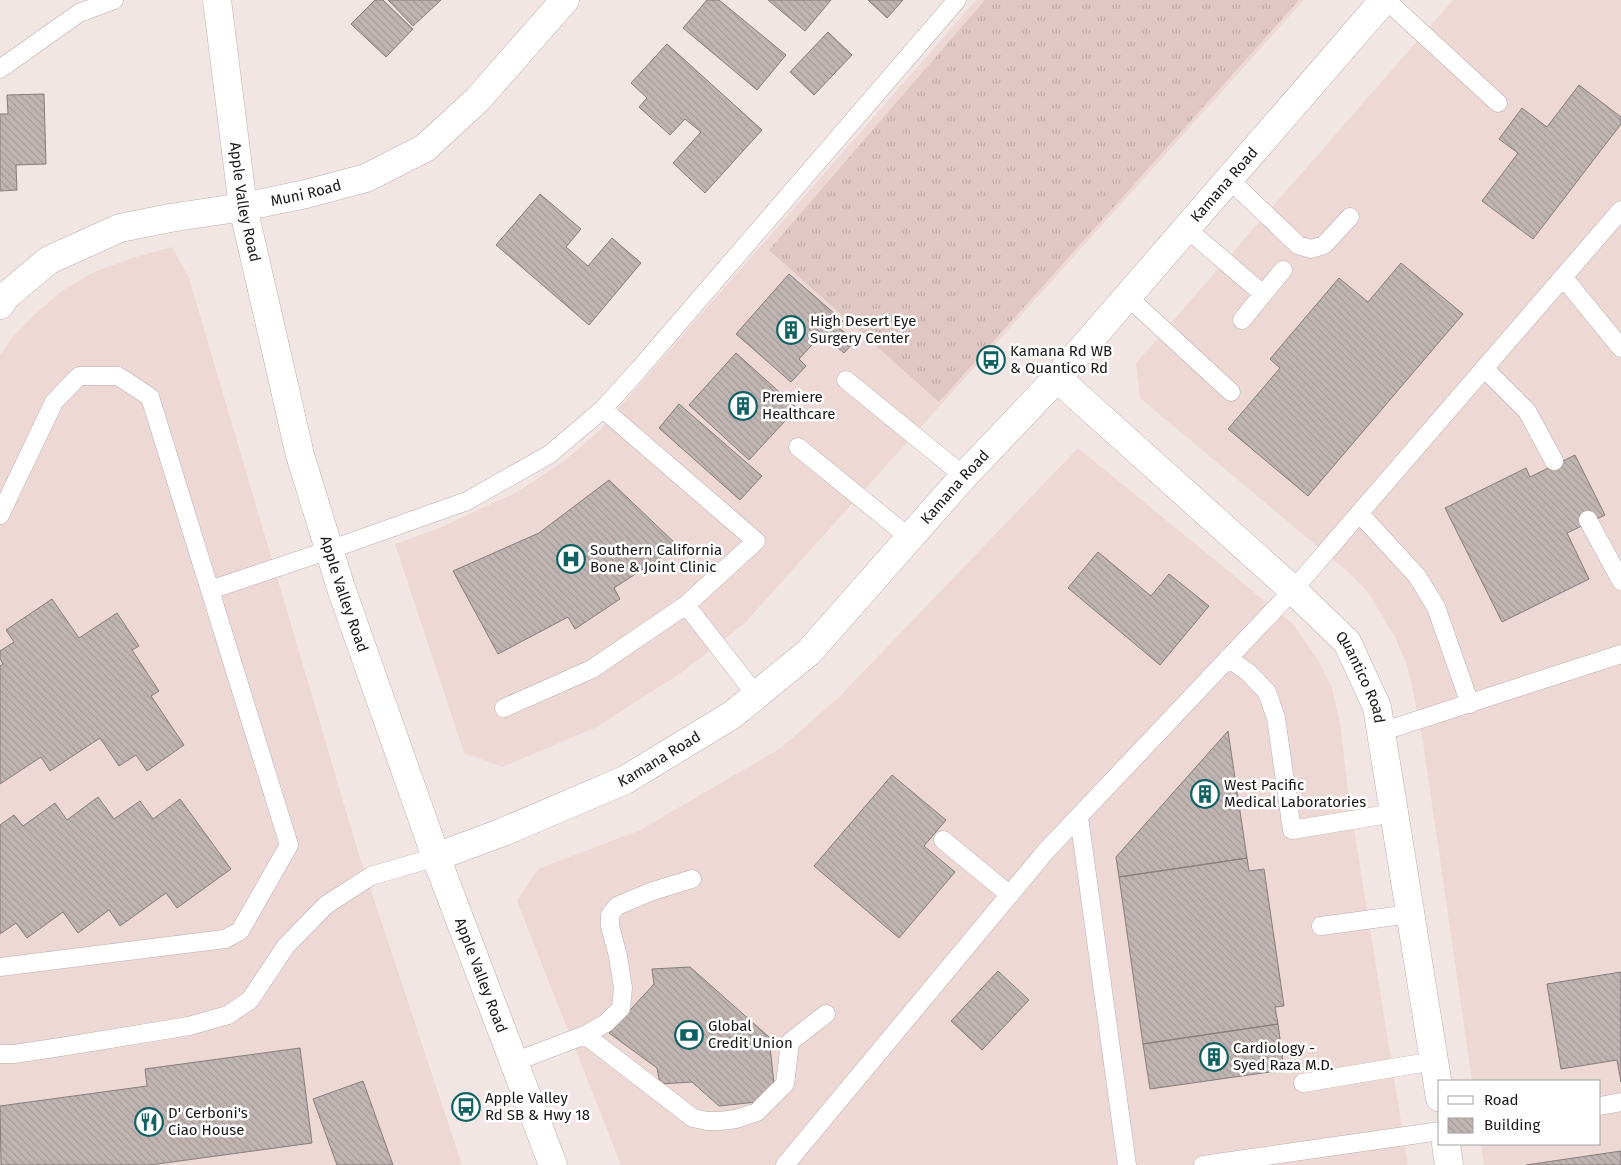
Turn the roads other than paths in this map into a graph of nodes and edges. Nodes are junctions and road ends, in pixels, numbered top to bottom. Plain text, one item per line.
1 (114, 0) edge
2 (217, 0) edge
3 (565, 0) edge
4 (957, 0) edge
5 (1385, 0) edge
6 (0, 69) edge
7 (1498, 103) dead end
8 (1229, 179) junction
9 (243, 207) junction
10 (1621, 210) edge
11 (1350, 217) dead end
12 (1186, 229) junction
13 (1283, 270) dead end
14 (1563, 277) junction
15 (1263, 294) junction
16 (1128, 297) junction
17 (0, 304) edge
18 (1242, 320) dead end
19 (1621, 348) edge
20 (1484, 368) junction
21 (1057, 378) junction
22 (846, 380) dead end
23 (1231, 392) dead end
24 (603, 409) junction
25 (798, 447) dead end
26 (1554, 461) dead end
27 (964, 476) junction
28 (1359, 512) junction
29 (0, 515) edge
30 (1588, 520) dead end
31 (910, 538) junction
32 (329, 550) junction
33 (1621, 581) edge
34 (210, 590) junction
35 (1293, 590) junction
36 (686, 605) junction
37 (1621, 654) edge
38 (1228, 658) junction
39 (756, 695) junction
40 (1470, 704) junction
41 (504, 708) dead end
42 (1380, 732) junction
43 (1394, 813) junction
44 (1079, 817) junction
45 (943, 840) dead end
46 (436, 856) junction
47 (692, 879) dead end
48 (1010, 895) junction
49 (1410, 914) junction
50 (1321, 926) dead end
51 (0, 967) edge
52 (826, 1014) dead end
53 (586, 1035) junction
54 (0, 1054) edge
55 (1434, 1061) junction
56 (514, 1062) junction
57 (1303, 1083) dead end
58 (1438, 1086) edge
59 (1621, 1102) edge
60 (1601, 1106) edge
61 (1438, 1131) edge
62 (1446, 1145) edge
63 (553, 1165) edge
64 (785, 1165) edge
65 (1127, 1165) edge
66 (1203, 1165) edge
67 (1448, 1165) edge

1 - 6 lane
2 - 9 street, Apple Valley Road
3 - 9 street, Muni Road
4 - 24 lane
5 - 7 lane
5 - 8 street, Kamana Road
8 - 11 lane
8 - 12 street, Kamana Road
9 - 17 street, Muni Road
9 - 32 street, Apple Valley Road
10 - 14 lane
12 - 15 lane
12 - 16 street, Kamana Road
13 - 15 lane
14 - 19 lane
14 - 20 lane
15 - 18 lane
16 - 21 street, Kamana Road
16 - 23 lane
20 - 26 lane
20 - 28 lane
21 - 27 street, Kamana Road
21 - 35 street, Quantico Road
22 - 27 lane
24 - 32 lane
24 - 36 lane
25 - 31 lane
27 - 31 street, Kamana Road
28 - 35 lane
28 - 40 lane
29 - 34 lane
30 - 33 lane
31 - 39 street, Kamana Road
32 - 34 lane
32 - 46 street, Apple Valley Road
34 - 51 lane
35 - 38 lane
35 - 42 street, Quantico Road
36 - 39 lane
36 - 41 lane
37 - 40 lane
38 - 43 lane
38 - 44 lane
39 - 46 street, Kamana Road
40 - 42 lane
42 - 43 street, Quantico Road
43 - 49 street, Quantico Road
44 - 48 lane
44 - 65 lane
45 - 48 lane
46 - 54 lane
46 - 56 street, Apple Valley Road
47 - 53 lane
48 - 64 lane
49 - 50 lane
49 - 55 street, Quantico Road
52 - 53 lane
53 - 56 lane
55 - 57 lane
55 - 58 street, Quantico Road
56 - 63 street, Apple Valley Road
59 - 60 lane
61 - 66 lane
62 - 67 street

